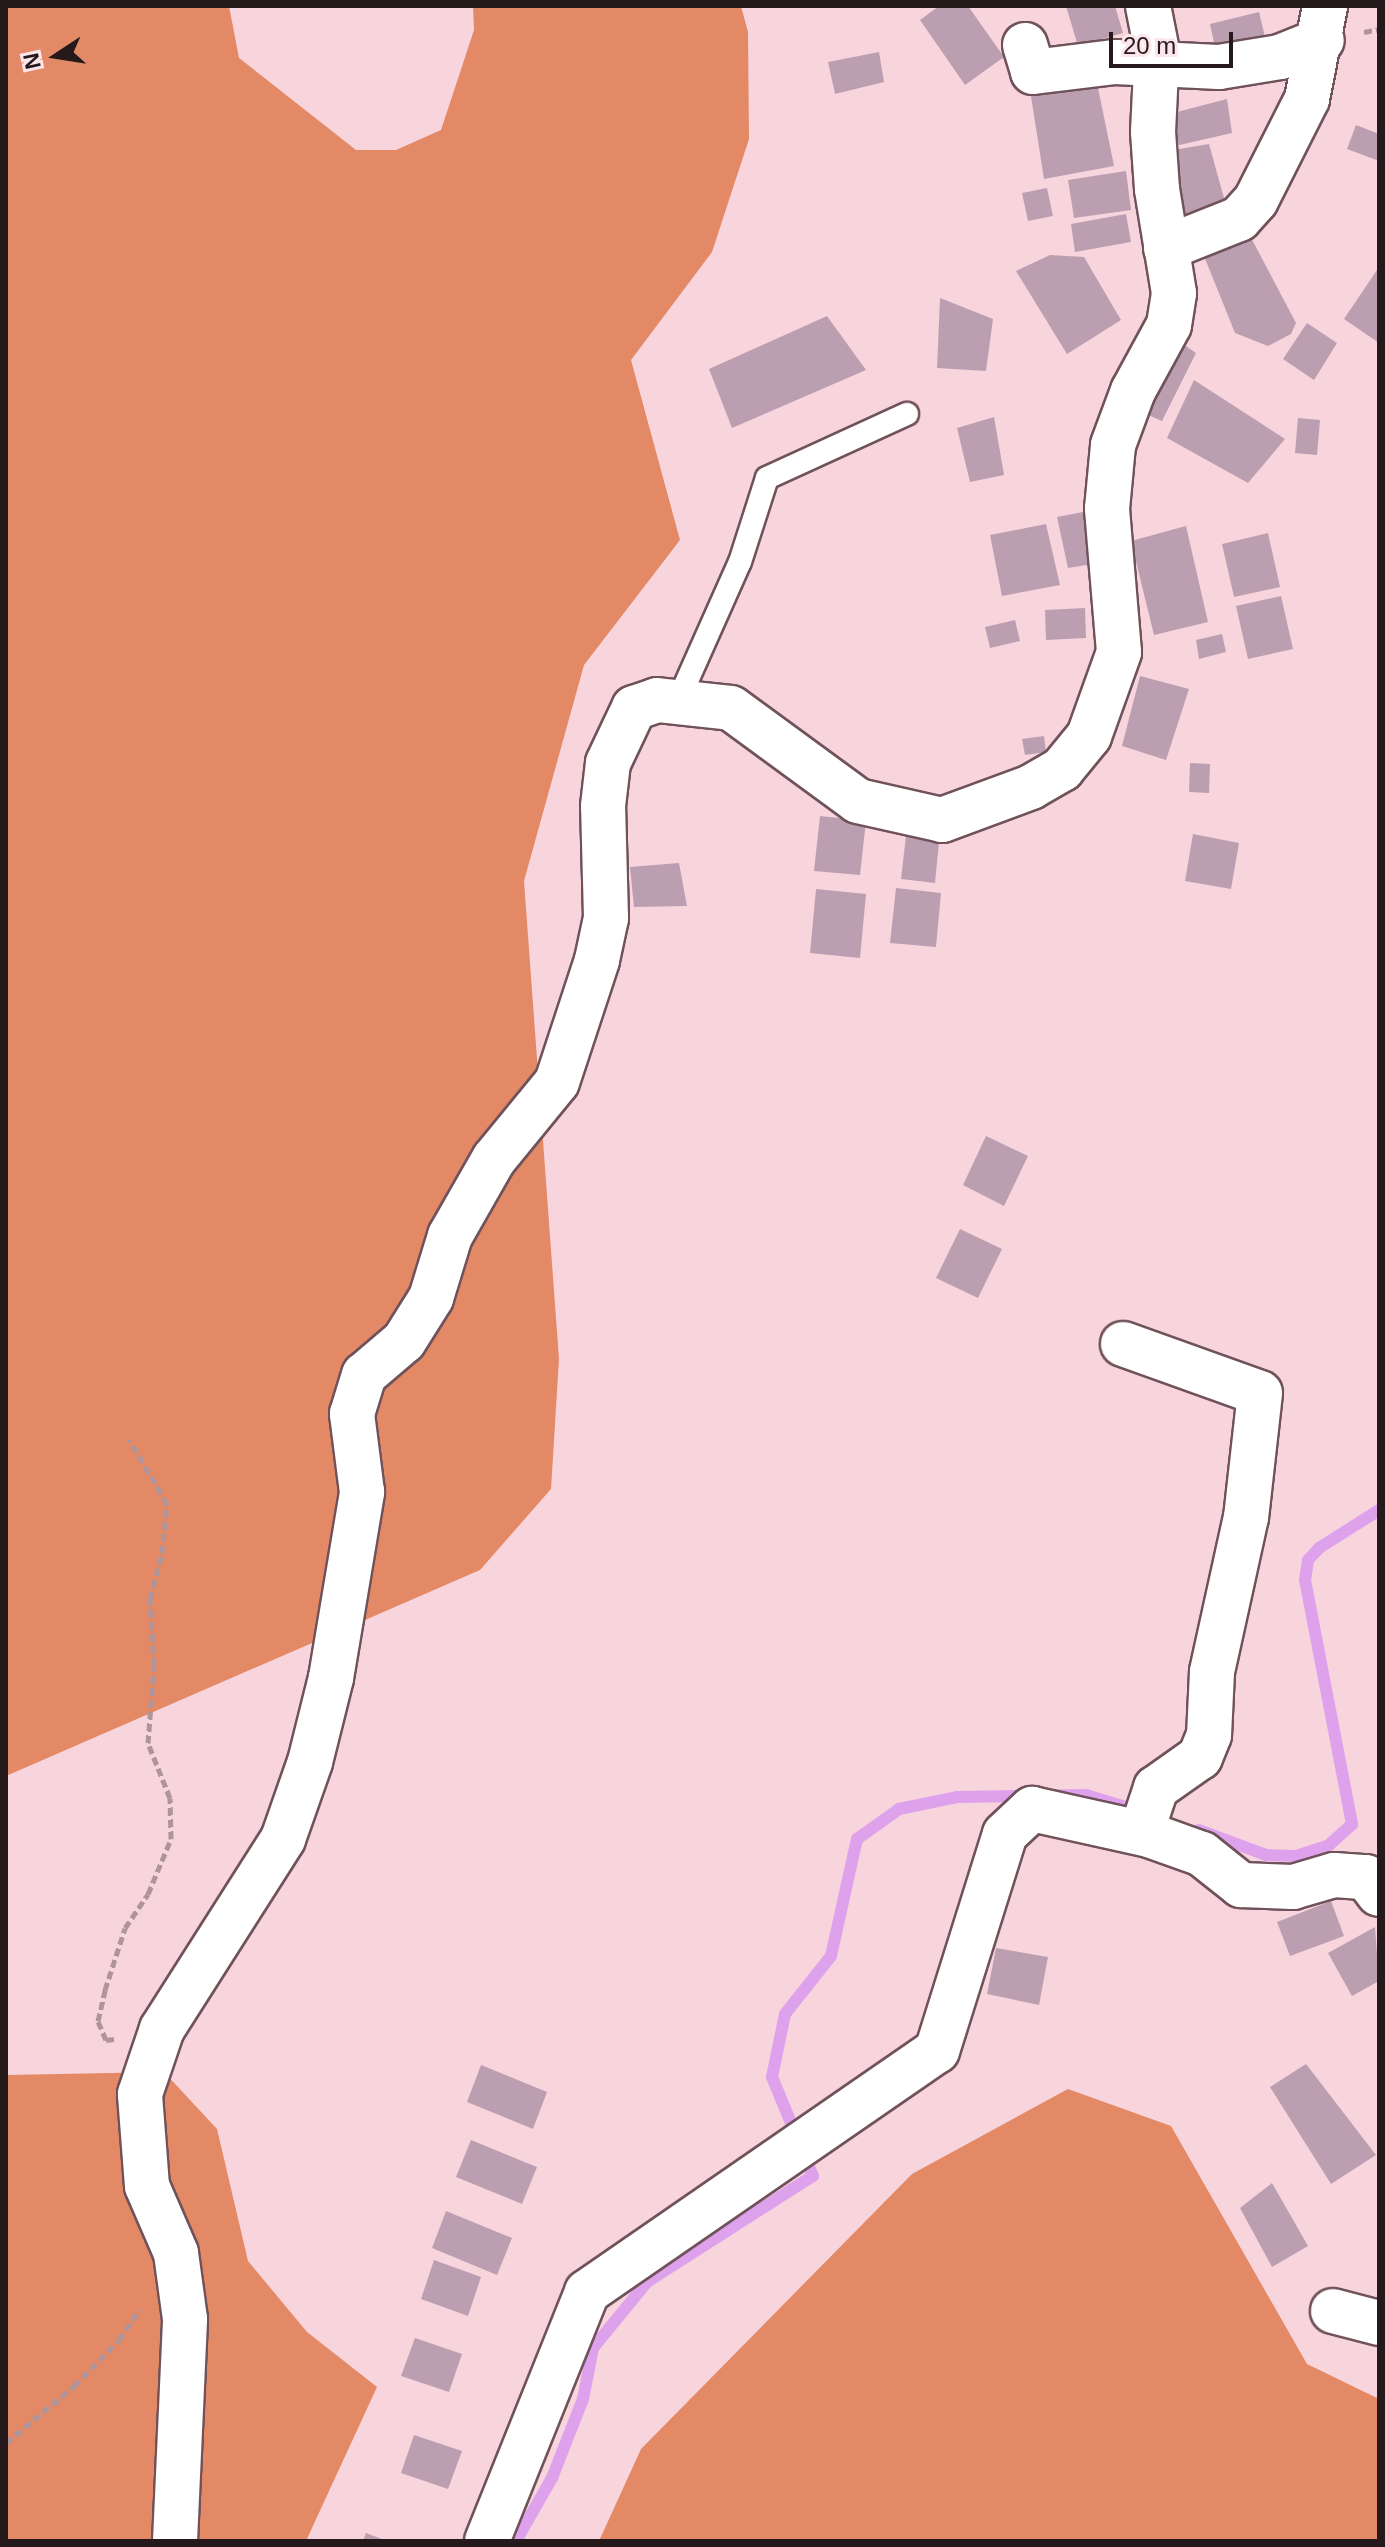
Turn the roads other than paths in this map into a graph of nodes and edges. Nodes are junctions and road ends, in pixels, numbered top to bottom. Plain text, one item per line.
1 (1148, 6) edge
2 (1323, 23) edge
3 (1025, 45) dead end
4 (1156, 63) junction
5 (1166, 248) junction
6 (907, 414) dead end
7 (678, 701) junction
8 (1123, 1344) dead end
9 (1147, 1819) junction
10 (1375, 1877) edge
11 (1333, 2311) dead end
12 (1379, 2323) edge
13 (175, 2541) edge
14 (487, 2541) edge

1 - 4 street
2 - 4 street
2 - 5 street
3 - 4 street
4 - 5 street
5 - 7 street
6 - 7 lane
7 - 13 street
8 - 9 street
9 - 10 street
9 - 14 street
11 - 12 street

